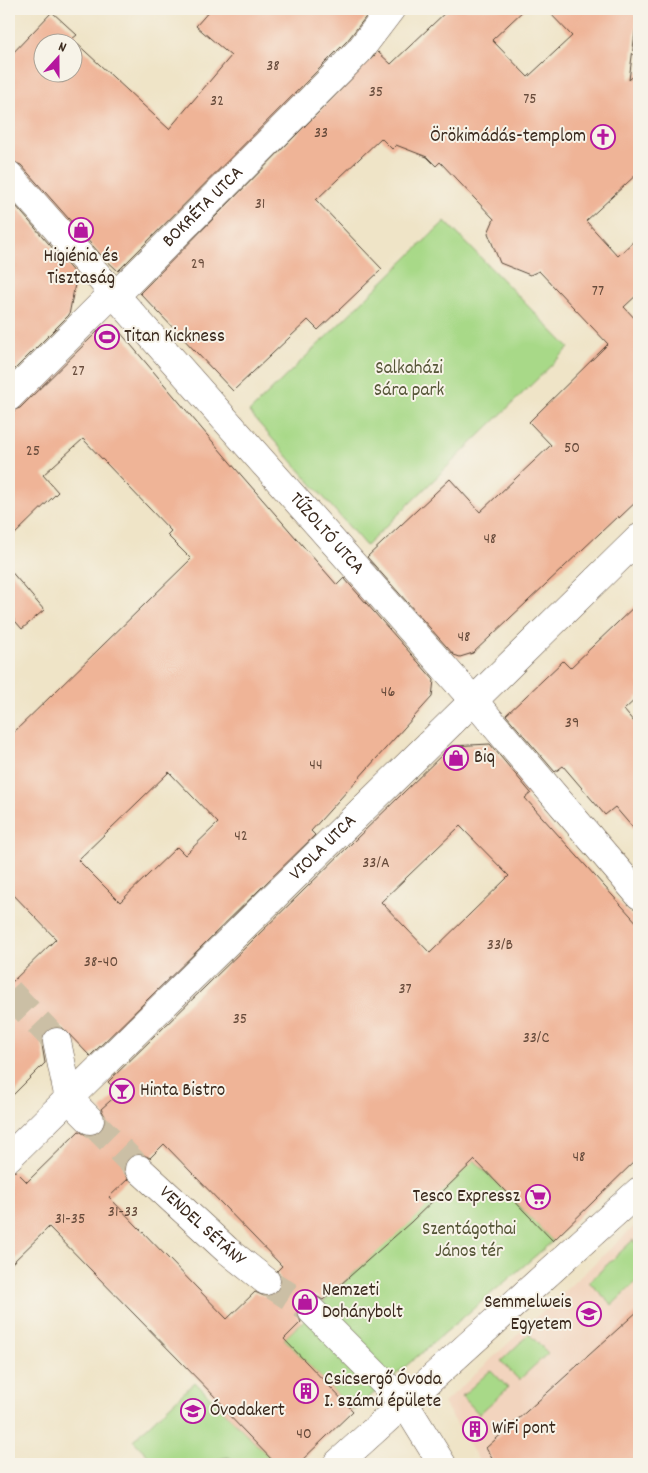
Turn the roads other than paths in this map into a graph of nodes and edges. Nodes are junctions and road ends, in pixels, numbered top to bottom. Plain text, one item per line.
1 (391, 9) edge
2 (9, 174) edge
3 (112, 294) junction
4 (9, 397) edge
5 (639, 538) edge
6 (473, 700) junction
7 (639, 895) edge
8 (57, 1042) tunnel mouth
9 (69, 1099) junction
10 (90, 1120) tunnel mouth
11 (9, 1157) edge
12 (139, 1169) tunnel mouth
13 (639, 1191) edge
14 (266, 1281) tunnel mouth
15 (312, 1311) tunnel mouth
16 (405, 1404) junction
17 (337, 1464) edge
18 (442, 1464) edge

1 - 3 street, BOKRÉTA UTCA
2 - 3 street, TŰZOLTÓ UTCA
3 - 4 street, BOKRÉTA UTCA
3 - 6 street, TŰZOLTÓ UTCA
5 - 6 street, VIOLA UTCA
6 - 7 street, TŰZOLTÓ UTCA
6 - 9 street, VIOLA UTCA
8 - 9 street
9 - 10 street
9 - 11 street, VIOLA UTCA
12 - 14 street, VENDEL SÉTÁNY
13 - 16 street
15 - 16 street
16 - 17 street
16 - 18 street

